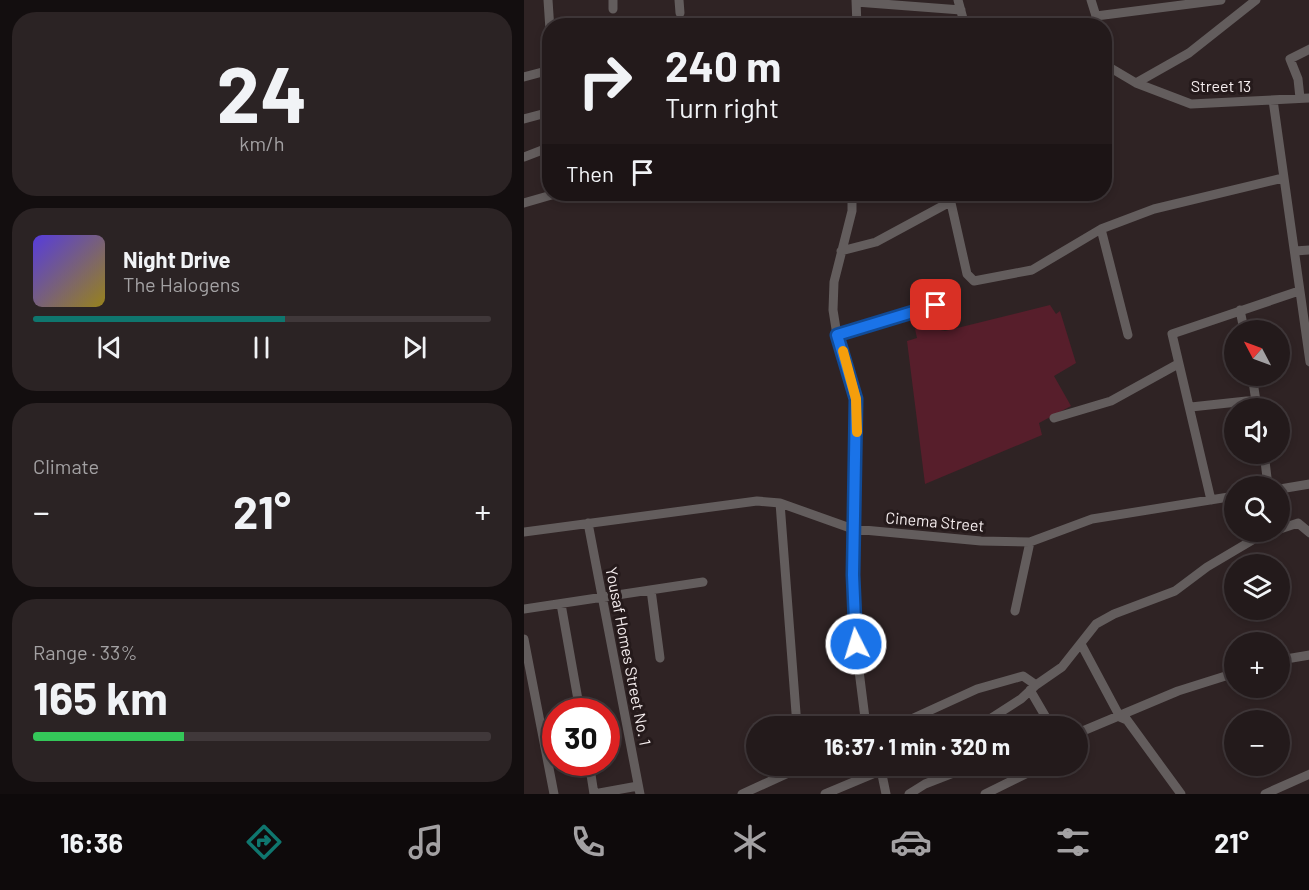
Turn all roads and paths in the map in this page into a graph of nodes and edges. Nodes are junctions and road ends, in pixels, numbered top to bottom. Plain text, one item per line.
1 (548, 0) edge
2 (679, 0) edge
3 (958, 0) edge
4 (1091, 0) edge
5 (1221, 0) edge
6 (1255, 0) edge
7 (856, 1) edge
8 (960, 10) junction
9 (680, 13) dead end
10 (549, 18) edge
11 (857, 18) edge
12 (962, 18) edge
13 (1094, 18) edge
14 (1112, 18) edge
15 (1310, 49) edge
16 (1112, 69) edge
17 (542, 72) edge
18 (524, 77) edge
19 (1136, 83) junction
20 (1305, 98) edge
21 (1273, 100) junction
22 (542, 114) edge
23 (524, 119) edge
24 (542, 150) edge
25 (524, 157) edge
26 (1283, 178) junction
27 (542, 198) edge
28 (852, 201) edge
29 (944, 201) edge
30 (950, 201) edge
31 (524, 203) edge
32 (1101, 229) junction
33 (1310, 250) edge
34 (841, 251) junction
35 (1295, 252) junction
36 (1299, 291) junction
37 (936, 305) dead end
38 (1240, 310) junction
39 (1242, 320) edge
40 (837, 335) junction
41 (1128, 335) dead end
42 (1310, 362) edge
43 (1178, 364) junction
44 (1224, 405) edge
45 (1191, 407) junction
46 (1054, 418) dead end
47 (1310, 484) edge
48 (1290, 487) edge
49 (1224, 498) edge
50 (1211, 500) junction
51 (780, 503) junction
52 (588, 523) junction
53 (1290, 526) edge
54 (853, 529) junction
55 (524, 532) edge
56 (1310, 533) edge
57 (1030, 542) junction
58 (1249, 542) edge
59 (702, 582) dead end
60 (650, 590) junction
61 (603, 598) junction
62 (561, 604) junction
63 (524, 609) edge
64 (1015, 611) dead end
65 (524, 639) edge
66 (1081, 644) junction
67 (1310, 655) edge
68 (660, 658) dead end
69 (1290, 658) edge
70 (1224, 677) edge
71 (1033, 688) junction
72 (578, 698) edge
73 (796, 716) edge
74 (865, 716) edge
75 (918, 716) edge
76 (992, 716) edge
77 (1046, 716) edge
78 (1120, 717) junction
79 (1088, 730) edge
80 (1310, 774) edge
81 (591, 776) edge
82 (781, 776) edge
83 (864, 776) edge
84 (883, 776) edge
85 (946, 776) edge
86 (1022, 776) edge
87 (639, 790) edge
88 (554, 794) edge
89 (594, 794) edge
90 (742, 794) edge
91 (825, 794) edge
92 (886, 794) edge
93 (909, 794) edge
94 (985, 794) edge
95 (1181, 794) edge
96 (1265, 794) edge

1 - 10 street
2 - 9 street
3 - 8 street
4 - 13 street
5 - 14 street
6 - 19 street
7 - 8 street
7 - 11 street
8 - 12 street
15 - 20 street
16 - 19 street, Street 13
17 - 18 street
19 - 21 street, Street 13
20 - 21 street, Street 13
21 - 26 street
22 - 23 street
24 - 25 street
26 - 32 street
26 - 35 street
27 - 31 street
28 - 34 street
29 - 34 street
30 - 32 street
32 - 41 street
33 - 35 street
34 - 40 street
35 - 36 street
36 - 38 street
36 - 42 street
37 - 40 street
38 - 39 street
38 - 43 street
40 - 54 street
43 - 45 street
43 - 46 street
44 - 45 street
45 - 50 street
47 - 48 street
49 - 50 street, Cinema Street
50 - 57 street, Cinema Street
51 - 52 street, Cinema Street
51 - 54 street, Cinema Street
51 - 73 street
52 - 55 street, Cinema Street
52 - 61 street, Yousaf Homes Street No. 1
53 - 56 street
54 - 57 street, Cinema Street
54 - 74 street
57 - 64 street
58 - 66 street
59 - 60 street
60 - 61 street
60 - 68 street
61 - 62 street
61 - 87 street, Yousaf Homes Street No. 1
62 - 63 street
62 - 72 street
65 - 88 street
66 - 71 street
66 - 78 street
67 - 69 street
70 - 78 street
71 - 75 street
71 - 76 street
71 - 77 street
78 - 79 street
78 - 95 street
80 - 96 street
81 - 89 street
82 - 90 street
83 - 91 street
84 - 92 street
85 - 93 street
86 - 94 street
87 - 89 street

